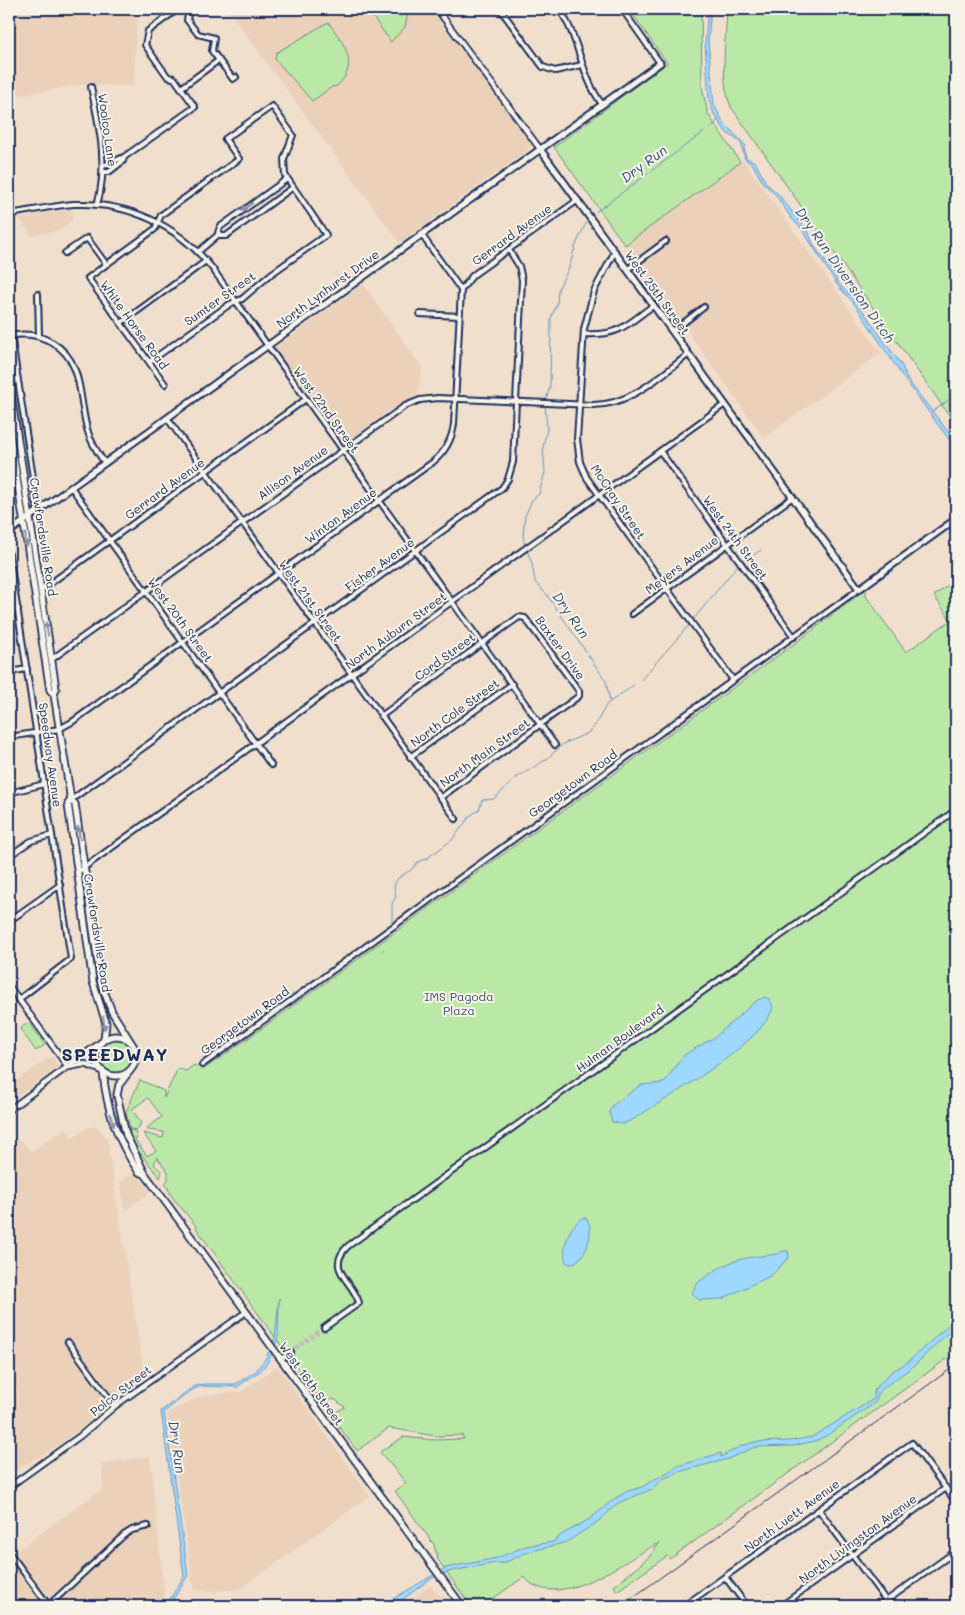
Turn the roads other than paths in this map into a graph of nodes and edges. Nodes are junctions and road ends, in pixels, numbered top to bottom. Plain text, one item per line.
1 (178, 9) edge
2 (189, 9) edge
3 (437, 9) edge
4 (500, 9) edge
5 (560, 9) edge
6 (622, 9) edge
7 (219, 60) junction
8 (660, 62) joint
9 (582, 65) junction
10 (236, 78) dead end
11 (90, 87) dead end
12 (181, 88) junction
13 (602, 104) junction
14 (540, 149) junction
15 (124, 157) junction
16 (103, 166) junction
17 (103, 172) junction
18 (286, 179) junction
19 (292, 188) junction
20 (578, 200) junction
21 (97, 205) junction
22 (9, 214) edge
23 (158, 222) junction
24 (219, 234) junction
25 (421, 234) junction
26 (666, 241) dead end
27 (509, 250) junction
28 (615, 251) junction
29 (198, 252) junction
30 (65, 253) dead end
31 (206, 261) junction
32 (106, 264) junction
33 (628, 269) junction
34 (461, 290) junction
35 (38, 294) dead end
36 (236, 302) junction
37 (654, 305) junction
38 (704, 307) dead end
39 (420, 314) dead end
40 (459, 316) junction
41 (121, 323) junction
42 (673, 331) junction
43 (584, 334) junction
44 (10, 335) edge
45 (39, 336) junction
46 (267, 345) junction
47 (689, 354) junction
48 (149, 362) junction
49 (9, 382) edge
50 (165, 384) dead end
51 (306, 399) junction
52 (455, 399) junction
53 (516, 402) junction
54 (725, 404) junction
55 (579, 405) junction
56 (166, 418) junction
57 (9, 428) edge
58 (342, 450) junction
59 (660, 451) junction
60 (104, 462) junction
61 (205, 472) junction
62 (72, 487) junction
63 (599, 494) junction
64 (793, 497) junction
65 (380, 501) junction
66 (38, 510) junction
67 (30, 517) junction
68 (956, 519) edge
69 (23, 521) junction
70 (242, 523) junction
71 (9, 532) edge
72 (110, 540) junction
73 (727, 545) junction
74 (416, 552) junction
75 (9, 554) edge
76 (278, 574) junction
77 (41, 589) junction
78 (666, 590) junction
79 (859, 590) junction
80 (147, 591) junction
81 (35, 594) junction
82 (452, 602) junction
83 (18, 610) junction
84 (9, 611) edge
85 (632, 614) dead end
86 (522, 616) joint
87 (315, 625) junction
88 (794, 637) junction
89 (183, 642) junction
90 (482, 643) junction
91 (52, 659) junction
92 (46, 663) junction
93 (27, 669) junction
94 (9, 672) edge
95 (351, 676) junction
96 (733, 680) junction
97 (512, 684) junction
98 (220, 693) junction
99 (54, 694) junction
100 (580, 695) joint
101 (381, 716) junction
102 (542, 725) junction
103 (59, 729) junction
104 (37, 732) junction
105 (9, 737) edge
106 (256, 744) junction
107 (555, 745) dead end
108 (410, 757) junction
109 (271, 765) dead end
110 (44, 784) junction
111 (9, 793) edge
112 (440, 798) junction
113 (71, 800) junction
114 (956, 810) edge
115 (456, 819) dead end
116 (52, 835) junction
117 (9, 856) edge
118 (84, 868) junction
119 (78, 872) junction
120 (60, 885) junction
121 (9, 921) edge
122 (9, 986) edge
123 (18, 1000) junction
124 (102, 1041) junction
125 (132, 1044) junction
126 (202, 1065) dead end
127 (68, 1067) junction
128 (132, 1068) junction
129 (103, 1072) junction
130 (9, 1110) edge
131 (146, 1174) junction
132 (246, 1312) junction
133 (324, 1328) tunnel mouth
134 (68, 1342) dead end
135 (291, 1352) tunnel mouth
136 (281, 1359) junction
137 (115, 1406) junction
138 (9, 1487) edge
139 (946, 1488) junction
140 (956, 1502) edge
141 (819, 1510) junction
142 (148, 1526) dead end
143 (956, 1551) edge
144 (11, 1555) dead end
145 (852, 1555) junction
146 (725, 1577) junction
147 (886, 1602) junction
148 (49, 1606) edge
149 (462, 1606) edge
150 (684, 1606) edge
151 (747, 1606) edge
152 (781, 1606) edge
153 (880, 1606) edge
154 (890, 1606) edge

1 - 12 street
2 - 7 street
3 - 14 street, West 25th Street
4 - 9 street
5 - 9 street
6 - 8 street
7 - 10 street
7 - 12 street
8 - 13 main road, North Lynhurst Drive
9 - 13 street
11 - 16 street, Woolco Lane
12 - 15 street
13 - 14 main road, North Lynhurst Drive
14 - 20 main road, West 25th Street
14 - 25 main road, North Lynhurst Drive
15 - 16 street
15 - 17 street
16 - 17 street, Woolco Lane
17 - 21 street, Woolco Lane
18 - 19 street
18 - 23 street
18 -> 24 street
19 - 24 street
19 - 36 street, Sumter Street
20 - 27 street, Gerrard Avenue
20 - 28 main road, West 25th Street
21 - 22 street, West 22nd Street
21 - 23 street, West 22nd Street
23 - 29 street, West 22nd Street
23 - 32 street
24 - 29 street
25 - 34 street
25 - 46 main road, North Lynhurst Drive
26 - 33 street
27 - 34 street, Gerrard Avenue
27 - 53 street, Fisher Avenue
28 - 33 main road, West 25th Street
28 - 43 street, McCray Street
29 - 31 street, West 22nd Street
30 - 32 street
31 - 36 street, West 22nd Street
31 - 41 street
32 - 41 street, White Horse Road
33 - 37 main road, West 25th Street
34 - 40 street, Winton Avenue
35 - 45 street
36 - 46 street, West 22nd Street
36 - 48 street, Sumter Street
37 - 42 main road, West 25th Street
37 - 43 street
38 - 42 street
39 - 40 street
40 - 52 street, Winton Avenue
41 - 48 street, White Horse Road
42 - 47 main road, West 25th Street
43 - 55 street, McCray Street
44 - 45 street
44 - 66 street, Crawfordsville Road
45 - 60 street
46 - 51 street, West 22nd Street
46 - 56 main road, North Lynhurst Drive
47 - 54 main road, West 25th Street
47 - 55 street, Allison Avenue
48 - 50 street, White Horse Road
49 - 67 main road, Crawfordsville Road
51 - 58 street, West 22nd Street
51 - 61 street, Gerrard Avenue
52 - 53 street, Allison Avenue
52 - 58 street, Allison Avenue
52 - 65 street, Winton Avenue
53 - 55 street, Allison Avenue
53 - 74 street, Fisher Avenue
54 - 59 street, North Auburn Street
54 - 64 main road, West 25th Street
55 - 63 street, McCray Street
56 - 60 main road, North Lynhurst Drive
56 - 61 street, West 21st Street
57 - 69 main road, Crawfordsville Road
58 - 65 street, West 22nd Street
58 - 70 street, Allison Avenue
59 - 63 street, North Auburn Street
59 - 73 street, West 24th Street
60 - 62 main road, North Lynhurst Drive
61 - 70 street, West 21st Street
61 - 72 street, Gerrard Avenue
62 - 66 main road, North Lynhurst Drive
62 - 72 street, West 20th Street
63 - 78 street, McCray Street
63 - 82 street, North Auburn Street
64 - 73 street, Meyers Avenue
64 - 79 main road, West 25th Street
65 - 74 street, West 22nd Street
65 - 76 street, Winton Avenue
66 - 67 main road, North Lynhurst Drive
67 - 69 main road, North Lynhurst Drive
67 - 77 main road, Crawfordsville Road
68 - 79 main road, Georgetown Road
69 - 71 main road, North Lynhurst Drive
69 -> 81 main road, Crawfordsville Road
70 - 76 street, West 21st Street
70 - 80 street, Allison Avenue
72 - 77 street, Gerrard Avenue
72 - 80 street, West 20th Street
73 - 78 street, Meyers Avenue
73 - 88 street, West 24th Street
74 - 82 street, West 22nd Street
74 - 87 street, Fisher Avenue
75 - 83 street, Speedway Avenue
76 - 87 street, West 21st Street
76 - 89 street, Winton Avenue
77 - 81 street, Gerrard Avenue
91 -> 77 main road, Crawfordsville Road
78 - 85 street, Meyers Avenue
78 - 96 street, McCray Street
79 - 88 street, Georgetown Road
80 - 89 street, West 20th Street
80 - 91 street, Allison Avenue
81 - 92 main road, Crawfordsville Road
82 - 90 street, West 22nd Street
82 - 95 street, North Auburn Street
83 - 84 street
83 - 93 street, Speedway Avenue
86 - 90 street, Cord Street
86 - 100 street, Baxter Drive
87 - 95 street, West 21st Street
87 - 98 street, Fisher Avenue
88 - 96 street, Georgetown Road
89 - 98 street, West 20th Street
89 - 103 street, Winton Avenue
90 - 97 street, West 22nd Street
90 - 101 street, Cord Street
91 - 92 street, Allison Avenue
91 - 99 main road, Crawfordsville Road
92 - 99 main road, Crawfordsville Road
93 - 94 street
93 - 104 street, Speedway Avenue
95 - 101 street, West 21st Street
95 - 106 street, North Auburn Street
96 - 126 street, Georgetown Road
97 - 102 street, West 22nd Street
97 - 108 street, North Cole Street
98 - 106 street, West 20th Street
98 - 113 street, Fisher Avenue
99 - 103 main road, Crawfordsville Road
100 - 102 street, North Main Street
101 - 108 street, West 21st Street
102 - 107 street, West 22nd Street
102 - 112 street, North Main Street
103 - 104 street
103 - 113 main road, Crawfordsville Road
104 - 105 street
104 - 110 street, Speedway Avenue
106 - 109 street, West 20th Street
106 - 118 street, North Auburn Street
108 - 112 street, West 21st Street
110 - 111 street
110 - 116 street, Speedway Avenue
112 - 115 street, West 21st Street
118 -> 113 main road, Crawfordsville Road
113 - 119 main road, Crawfordsville Road
114 - 133 street, Hulman Boulevard
116 - 117 street
116 - 120 street, Speedway Avenue
118 - 119 street, North Auburn Street
118 - 125 main road, Crawfordsville Road
119 -> 124 main road, Crawfordsville Road
120 - 121 street
120 - 123 street, Speedway Avenue
122 - 123 street
123 - 127 street
124 - 125 main road
124 - 127 street
124 - 129 main road
125 - 128 main road
127 - 129 street
127 - 130 street
128 - 129 main road
128 - 131 main road, West 16th Street
129 -> 131 main road, West 16th Street
131 - 132 main road, West 16th Street
132 - 136 main road, West 16th Street
132 - 137 street, Polco Street
134 - 137 street
135 - 136 street
136 - 149 main road, West 16th Street
137 - 138 street, Polco Street
139 - 140 street
139 - 141 street, North Luett Avenue
139 - 145 street, North Livingston Avenue
141 - 145 street
141 - 146 street, North Luett Avenue
142 - 148 street
143 - 147 street
144 - 148 street
145 - 147 street
145 - 152 street, North Livingston Avenue
146 - 150 street, North Luett Avenue
146 - 151 street
147 - 153 street
147 - 154 street

